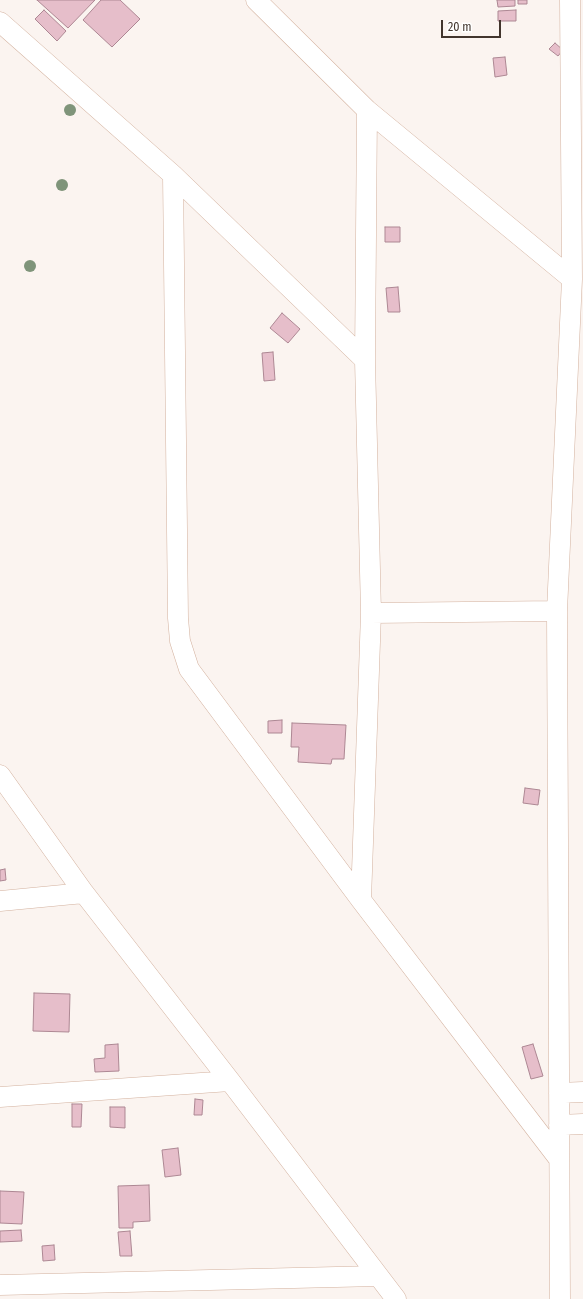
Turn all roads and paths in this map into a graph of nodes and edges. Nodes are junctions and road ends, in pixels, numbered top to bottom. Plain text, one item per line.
1 (256, 0) edge
2 (570, 0) edge
3 (0, 22) edge
4 (367, 110) junction
5 (173, 175) junction
6 (578, 273) edge
7 (365, 360) junction
8 (557, 611) junction
9 (371, 613) junction
10 (0, 775) edge
11 (84, 893) junction
12 (360, 900) junction
13 (0, 901) edge
14 (230, 1081) junction
15 (583, 1092) edge
16 (559, 1093) junction
17 (0, 1097) edge
18 (583, 1124) edge
19 (559, 1125) junction
20 (560, 1159) junction
21 (378, 1276) junction
22 (0, 1285) edge
23 (396, 1299) edge
24 (560, 1299) edge

1 - 4 street
2 - 6 street
3 - 5 street
4 - 6 street
4 - 7 street
5 - 7 street
5 - 12 street
6 - 8 street
7 - 9 street
8 - 9 street
8 - 16 street
9 - 12 street
10 - 11 street
11 - 13 street
11 - 14 street
12 - 20 street
14 - 17 street
14 - 21 street
15 - 16 street
16 - 19 street
18 - 19 street
19 - 20 street
20 - 24 street
21 - 22 street
21 - 23 street

